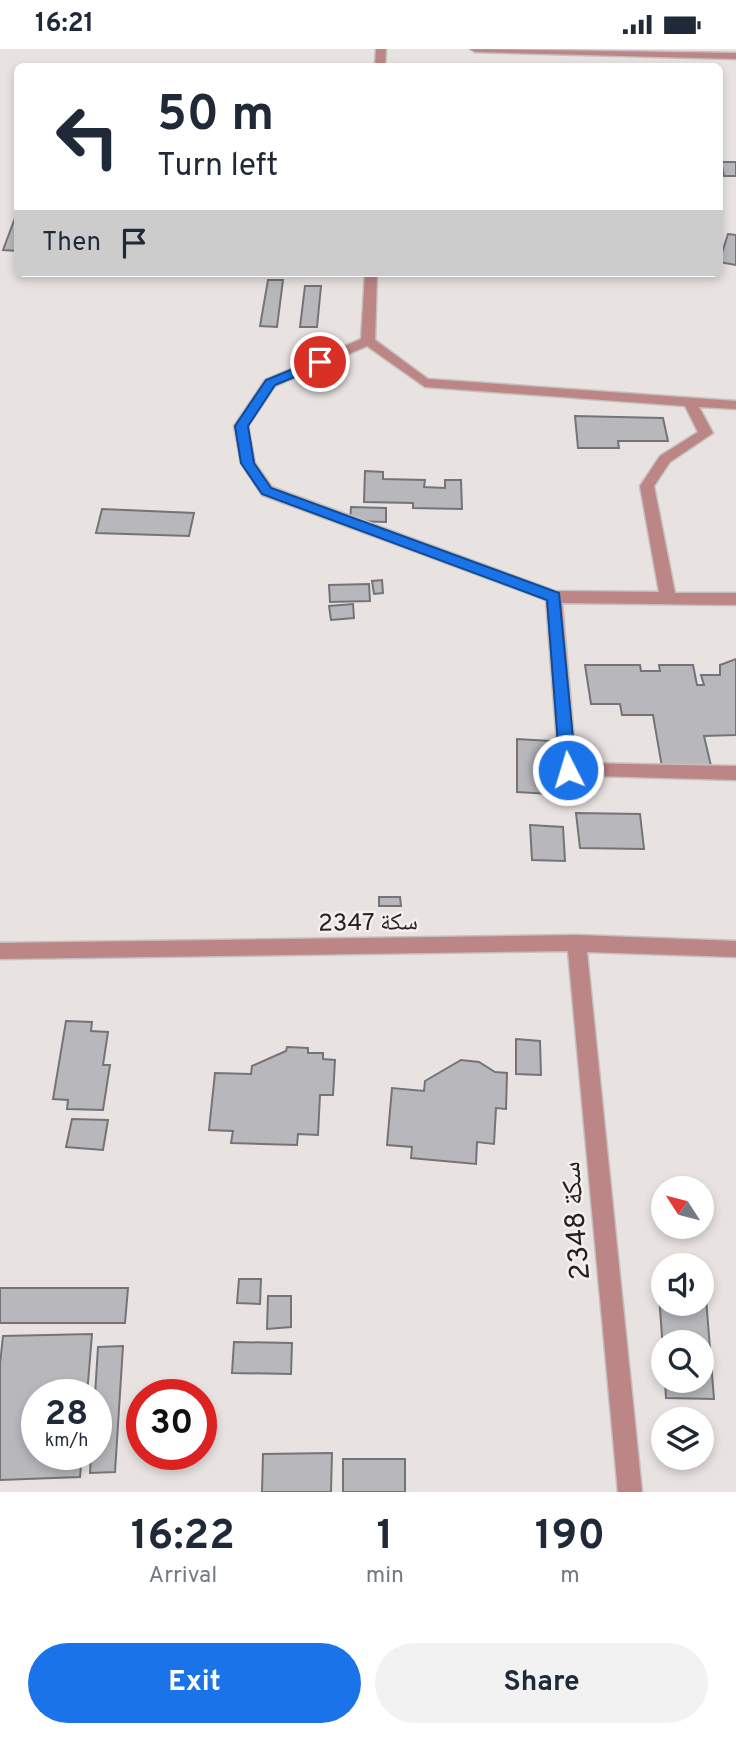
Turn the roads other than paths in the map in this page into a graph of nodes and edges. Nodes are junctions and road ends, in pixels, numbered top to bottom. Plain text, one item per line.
1 (475, 49) edge
2 (736, 56) edge
3 (371, 277) edge
4 (369, 341) junction
5 (690, 402) junction
6 (736, 405) edge
7 (554, 597) junction
8 (668, 599) junction
9 (736, 599) edge
10 (736, 773) edge
11 (577, 943) junction
12 (736, 949) edge
13 (0, 951) edge
14 (630, 1492) edge

1 - 2 street
3 - 4 street
4 - 5 street
4 - 7 street
5 - 6 street
5 - 8 street
7 - 8 street
7 - 10 street
8 - 9 street
11 - 12 street, سكة 2347
11 - 13 street, سكة 2347
11 - 14 street, سكة 2348

